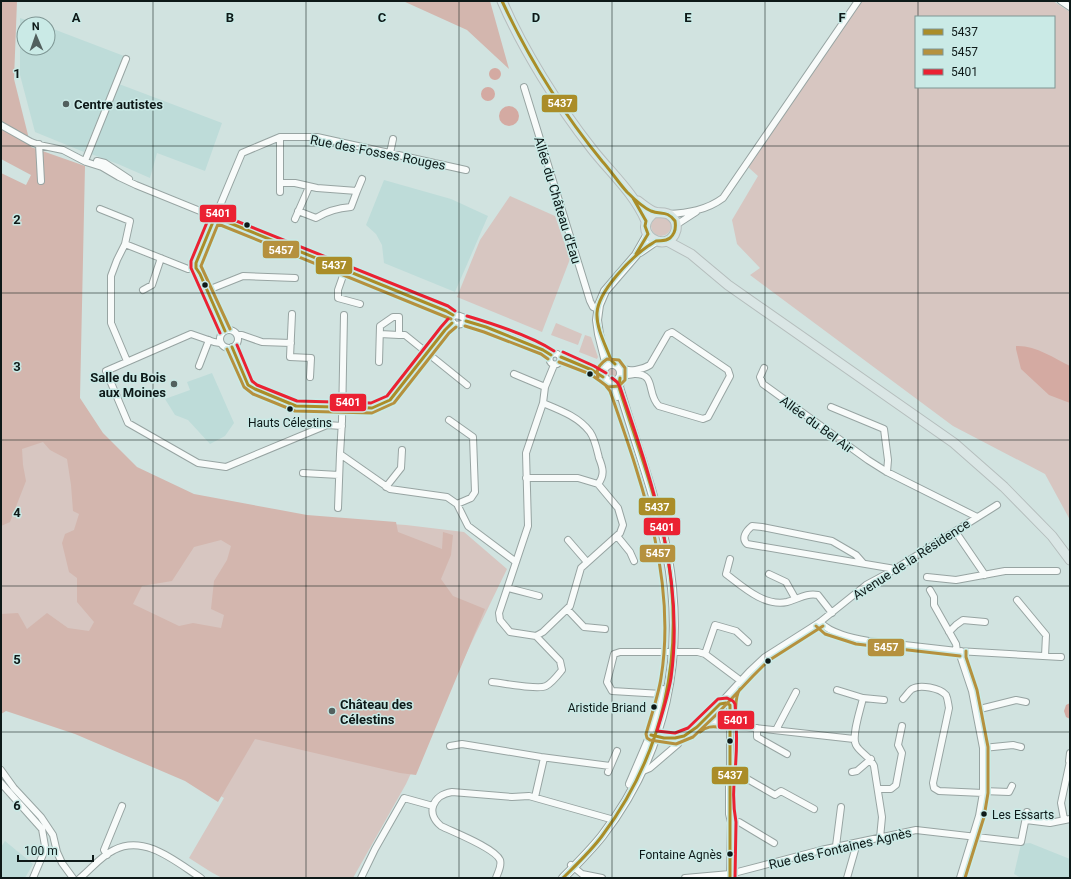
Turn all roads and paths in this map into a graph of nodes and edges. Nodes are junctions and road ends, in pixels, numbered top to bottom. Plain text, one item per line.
1 (502, 1) edge
2 (858, 1) edge
3 (1061, 1) edge
4 (1070, 7) edge
5 (126, 59) dead end
6 (524, 87) dead end
7 (1, 125) edge
8 (280, 137) junction
9 (393, 139) dead end
10 (39, 144) junction
11 (390, 153) junction
12 (86, 160) junction
13 (466, 170) dead end
14 (362, 179) dead end
15 (41, 181) dead end
16 (281, 183) junction
17 (309, 186) junction
18 (357, 191) junction
19 (280, 192) dead end
20 (634, 198) junction
21 (100, 209) dead end
22 (699, 210) junction
23 (298, 211) junction
24 (655, 212) junction
25 (668, 214) junction
26 (215, 216) junction
27 (295, 219) dead end
28 (646, 221) junction
29 (676, 228) junction
30 (648, 234) junction
31 (656, 241) junction
32 (667, 241) junction
33 (125, 244) junction
34 (691, 254) junction
35 (636, 255) junction
36 (161, 258) junction
37 (196, 268) junction
38 (345, 270) junction
39 (295, 278) dead end
40 (143, 290) dead end
41 (208, 290) junction
42 (360, 304) dead end
43 (598, 309) junction
44 (292, 314) dead end
45 (453, 315) junction
46 (344, 316) dead end
47 (466, 320) junction
48 (452, 323) junction
49 (598, 324) junction
50 (225, 331) junction
51 (380, 334) junction
52 (237, 335) junction
53 (399, 335) junction
54 (209, 340) junction
55 (220, 343) junction
56 (291, 343) junction
57 (232, 347) junction
58 (427, 353) junction
59 (551, 356) junction
60 (561, 357) junction
61 (127, 361) junction
62 (379, 362) dead end
63 (554, 365) junction
64 (199, 366) dead end
65 (764, 368) dead end
66 (106, 371) junction
67 (619, 372) junction
68 (605, 373) junction
69 (98, 374) dead end
70 (514, 374) dead end
71 (310, 376) dead end
72 (467, 385) dead end
73 (545, 386) junction
74 (543, 403) junction
75 (342, 407) junction
76 (831, 407) dead end
77 (449, 420) dead end
78 (342, 426) junction
79 (402, 450) dead end
80 (340, 454) junction
81 (887, 472) junction
82 (303, 473) dead end
83 (339, 475) junction
84 (526, 478) junction
85 (598, 484) junction
86 (386, 487) junction
87 (458, 504) junction
88 (996, 505) dead end
89 (338, 508) dead end
90 (977, 517) junction
91 (955, 531) junction
92 (617, 536) junction
93 (568, 540) dead end
94 (730, 559) dead end
95 (1070, 560) edge
96 (634, 561) dead end
97 (516, 562) junction
98 (587, 562) junction
99 (863, 563) junction
100 (895, 569) junction
101 (1057, 571) dead end
102 (769, 574) dead end
103 (985, 575) junction
104 (927, 577) dead end
105 (508, 588) junction
106 (930, 590) dead end
107 (539, 596) dead end
108 (795, 598) junction
109 (1017, 600) dead end
110 (567, 609) junction
111 (832, 613) junction
112 (820, 622) junction
113 (985, 622) dead end
114 (605, 629) dead end
115 (949, 632) junction
116 (536, 636) junction
117 (748, 642) dead end
118 (959, 651) junction
119 (671, 653) junction
120 (706, 654) junction
121 (1045, 656) junction
122 (1061, 657) dead end
123 (741, 681) junction
124 (492, 682) dead end
125 (733, 690) junction
126 (837, 690) dead end
127 (796, 692) dead end
128 (662, 694) junction
129 (863, 698) junction
130 (904, 699) dead end
131 (884, 700) dead end
132 (1026, 702) dead end
133 (717, 707) junction
134 (730, 708) junction
135 (976, 710) junction
136 (701, 723) junction
137 (726, 725) junction
138 (902, 726) dead end
139 (757, 728) junction
140 (776, 730) junction
141 (654, 736) junction
142 (679, 738) junction
143 (854, 739) junction
144 (450, 746) dead end
145 (1021, 747) dead end
146 (983, 748) junction
147 (617, 751) dead end
148 (1070, 753) edge
149 (787, 754) dead end
150 (544, 758) junction
151 (871, 759) junction
152 (1070, 761) edge
153 (1, 770) edge
154 (646, 770) junction
155 (730, 772) junction
156 (852, 772) dead end
157 (1, 783) edge
158 (1012, 786) dead end
159 (878, 789) junction
160 (983, 792) junction
161 (535, 797) junction
162 (122, 806) dead end
163 (432, 806) junction
164 (841, 807) dead end
165 (814, 809) dead end
166 (1027, 812) dead end
167 (612, 819) junction
168 (1067, 819) edge
169 (1026, 820) junction
170 (731, 822) junction
171 (974, 836) junction
172 (880, 838) junction
173 (774, 843) dead end
174 (856, 843) junction
175 (836, 846) junction
176 (107, 855) junction
177 (572, 866) junction
178 (730, 876) edge
179 (33, 878) edge
180 (73, 878) edge
181 (80, 878) edge
182 (201, 878) edge
183 (360, 878) edge
184 (496, 878) edge
185 (558, 878) edge
186 (563, 878) edge
187 (602, 878) edge
188 (685, 878) edge
189 (847, 878) edge
190 (960, 878) edge

1 - 20 main road
2 - 22 street
3 - 4 street
5 - 12 street
6 - 43 street, Allée du Château d'Eau
7 - 10 street
8 - 11 street, Rue des Fosses Rouges
8 - 16 street
8 - 26 street, Rue des Fosses Rouges
9 - 11 street
10 - 12 street
10 - 15 street
11 - 13 street, Rue des Fosses Rouges
12 - 26 street
14 - 18 street
16 - 17 street
16 - 19 street
17 - 18 street
17 - 23 street
18 - 23 street
20 - 24 main road
20 - 28 main road
21 - 33 street
22 - 25 street
22 - 29 street
23 - 27 street
24 - 25 main road
24 - 28 main road
25 - 29 main road
26 - 37 street, Rue des Fosses Rouges
26 - 38 street
28 - 30 main road
29 - 32 main road
29 - 34 main road
30 - 31 main road
30 - 35 main road
31 - 32 main road
31 - 35 main road
32 - 34 main road
33 - 36 street
33 - 61 street
34 - 95 main road
35 - 43 main road
36 - 37 street
36 - 40 street
37 - 41 street
38 - 42 street
38 - 45 street
39 - 41 street
41 - 50 street
43 - 49 main road
44 - 56 street
45 - 47 street
45 - 48 street
46 - 75 street
47 - 48 street
47 - 59 street
48 - 58 street
49 - 67 main road
49 - 68 main road
50 - 52 street
50 - 55 street
51 - 53 street
51 - 53 street
51 - 62 street
52 - 56 street
52 - 57 street
53 - 58 street
54 - 55 street
54 - 61 street
54 - 64 street
55 - 57 street
56 - 71 street
57 - 75 street
58 - 72 street
58 - 75 street
59 - 60 street
59 - 63 street
60 - 63 street
60 - 68 street
61 - 66 street
63 - 73 street
65 - 81 street, Allée du Bel Air
66 - 69 street
66 - 78 street
67 - 67 street
67 - 68 main road
67 - 68 main road
67 - 119 main road
68 - 119 main road
70 - 73 street
73 - 74 street
74 - 84 street
74 - 85 street
75 - 78 street
76 - 81 street
77 - 87 street
78 - 80 street
79 - 86 street
80 - 83 street
80 - 86 street
81 - 90 street
82 - 83 street
83 - 89 street
84 - 85 street
84 - 97 street
85 - 92 street
86 - 87 street
87 - 97 street
88 - 90 street, Avenue de la Résidence
90 - 91 street, Avenue de la Résidence
91 - 100 street, Avenue de la Résidence
91 - 103 street
92 - 96 street
92 - 98 street
93 - 98 street
94 - 108 street
97 - 105 street
98 - 110 street
99 - 99 street
99 - 100 street
100 - 111 street, Avenue de la Résidence
101 - 103 street
102 - 108 street
103 - 104 street
105 - 107 street
105 - 116 street
106 - 115 street
108 - 111 street
109 - 121 street
110 - 114 street
110 - 116 street
111 - 112 street, Avenue de la Résidence
112 - 118 street
112 - 123 street, Avenue de la Résidence
113 - 115 street
115 - 118 street
116 - 124 street
117 - 120 street
118 - 121 street
118 - 135 street
119 - 120 street
119 - 128 main road
119 - 128 street
119 - 141 main road
120 - 123 street
121 - 122 street
123 - 125 street, Avenue de la Résidence
125 - 133 street, Avenue de la Résidence
125 - 134 street
126 - 129 street
127 - 140 street
128 - 141 main road
129 - 131 street
129 - 143 street
130 - 160 street
132 - 135 street
133 - 134 street
133 - 136 street, Avenue de la Résidence
133 - 137 street
134 - 137 street
135 - 146 street
136 - 137 street
136 - 142 street, Avenue de la Résidence
137 - 139 street
137 - 155 street
138 - 159 street
139 - 140 street
139 - 149 street
140 - 143 street
141 - 142 street
141 - 154 main road
141 - 167 main road
142 - 154 street, Avenue de la Résidence
143 - 151 street
144 - 150 street
145 - 146 street
146 - 160 street
147 - 150 street
148 - 152 street
150 - 161 street
151 - 156 street
151 - 159 street
152 - 168 street
153 - 180 street
154 - 167 main road
155 - 165 street
155 - 170 street
157 - 179 street
158 - 160 street
159 - 172 street
160 - 171 street
161 - 163 street
161 - 167 street
162 - 176 street
163 - 183 street
163 - 184 street
164 - 175 street
166 - 169 street
167 - 177 main road
168 - 169 street
169 - 171 street, Rue des Fontaines Agnès
170 - 173 street
170 - 178 street
171 - 172 street, Rue des Fontaines Agnès
171 - 190 street
172 - 174 street, Rue des Fontaines Agnès
174 - 175 street, Rue des Fontaines Agnès
174 - 189 street
175 - 178 street, Rue des Fontaines Agnès
176 - 181 street
176 - 182 street
177 - 185 main road
177 - 186 main road
177 - 187 street
178 - 188 street, Rue des Fontaines Agnès

